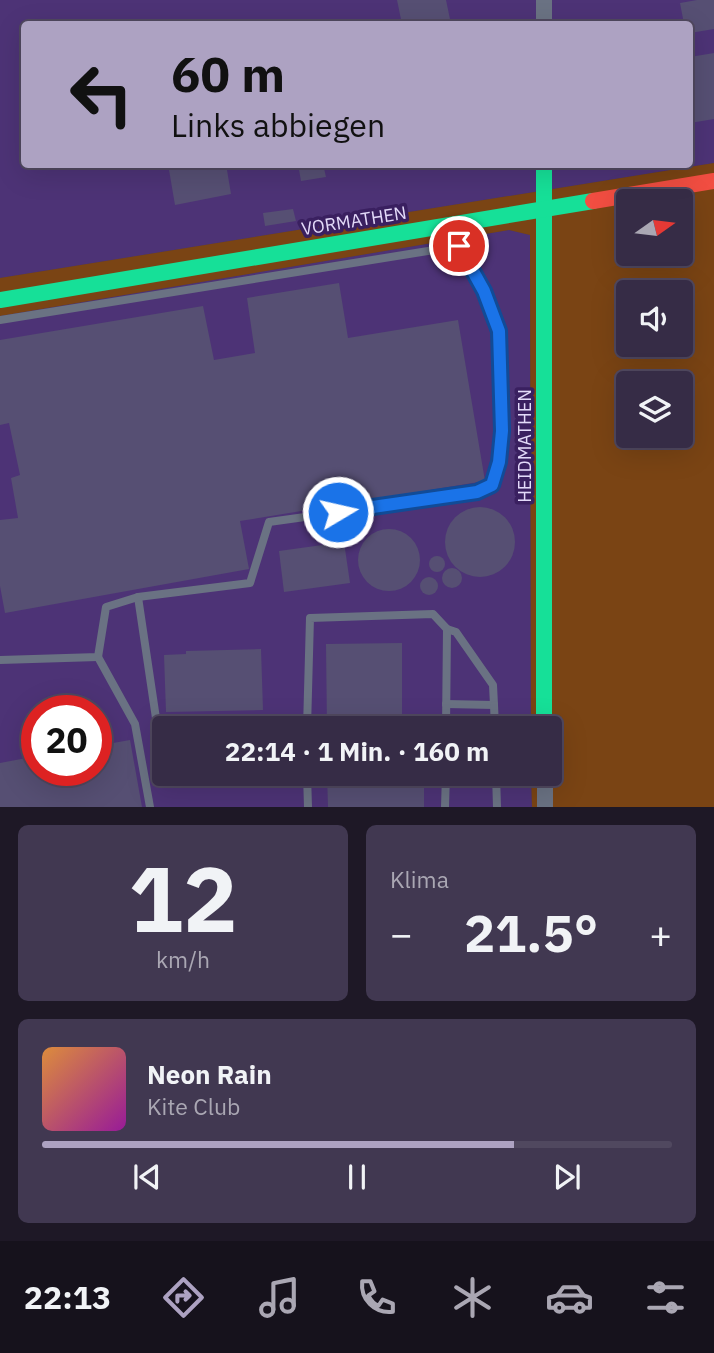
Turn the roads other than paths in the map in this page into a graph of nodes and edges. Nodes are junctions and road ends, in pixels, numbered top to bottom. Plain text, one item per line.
1 (544, 0) edge
2 (544, 21) edge
3 (544, 168) edge
4 (714, 181) edge
5 (544, 209) junction
6 (0, 300) edge
7 (0, 320) edge
8 (138, 597) junction
9 (447, 629) junction
10 (98, 657) junction
11 (0, 660) edge
12 (446, 704) junction
13 (494, 705) junction
14 (156, 716) edge
15 (307, 716) edge
16 (446, 716) edge
17 (494, 716) edge
18 (544, 716) edge
19 (307, 786) edge
20 (446, 786) edge
21 (496, 786) edge
22 (545, 786) edge
23 (150, 807) edge
24 (308, 807) edge
25 (445, 807) edge
26 (497, 807) edge
27 (545, 807) edge

1 - 2 street
3 - 5 street, HEIDMATHEN
4 - 5 street, VORMATHEN
5 - 6 street, VORMATHEN
5 - 18 street, HEIDMATHEN
7 - 8 lane
8 - 10 lane
8 - 14 lane
9 - 12 lane
9 - 13 lane
9 - 15 lane
10 - 11 lane
10 - 23 lane
12 - 13 lane
12 - 16 lane
13 - 17 lane
19 - 24 lane
20 - 25 lane
21 - 26 lane
22 - 27 street

